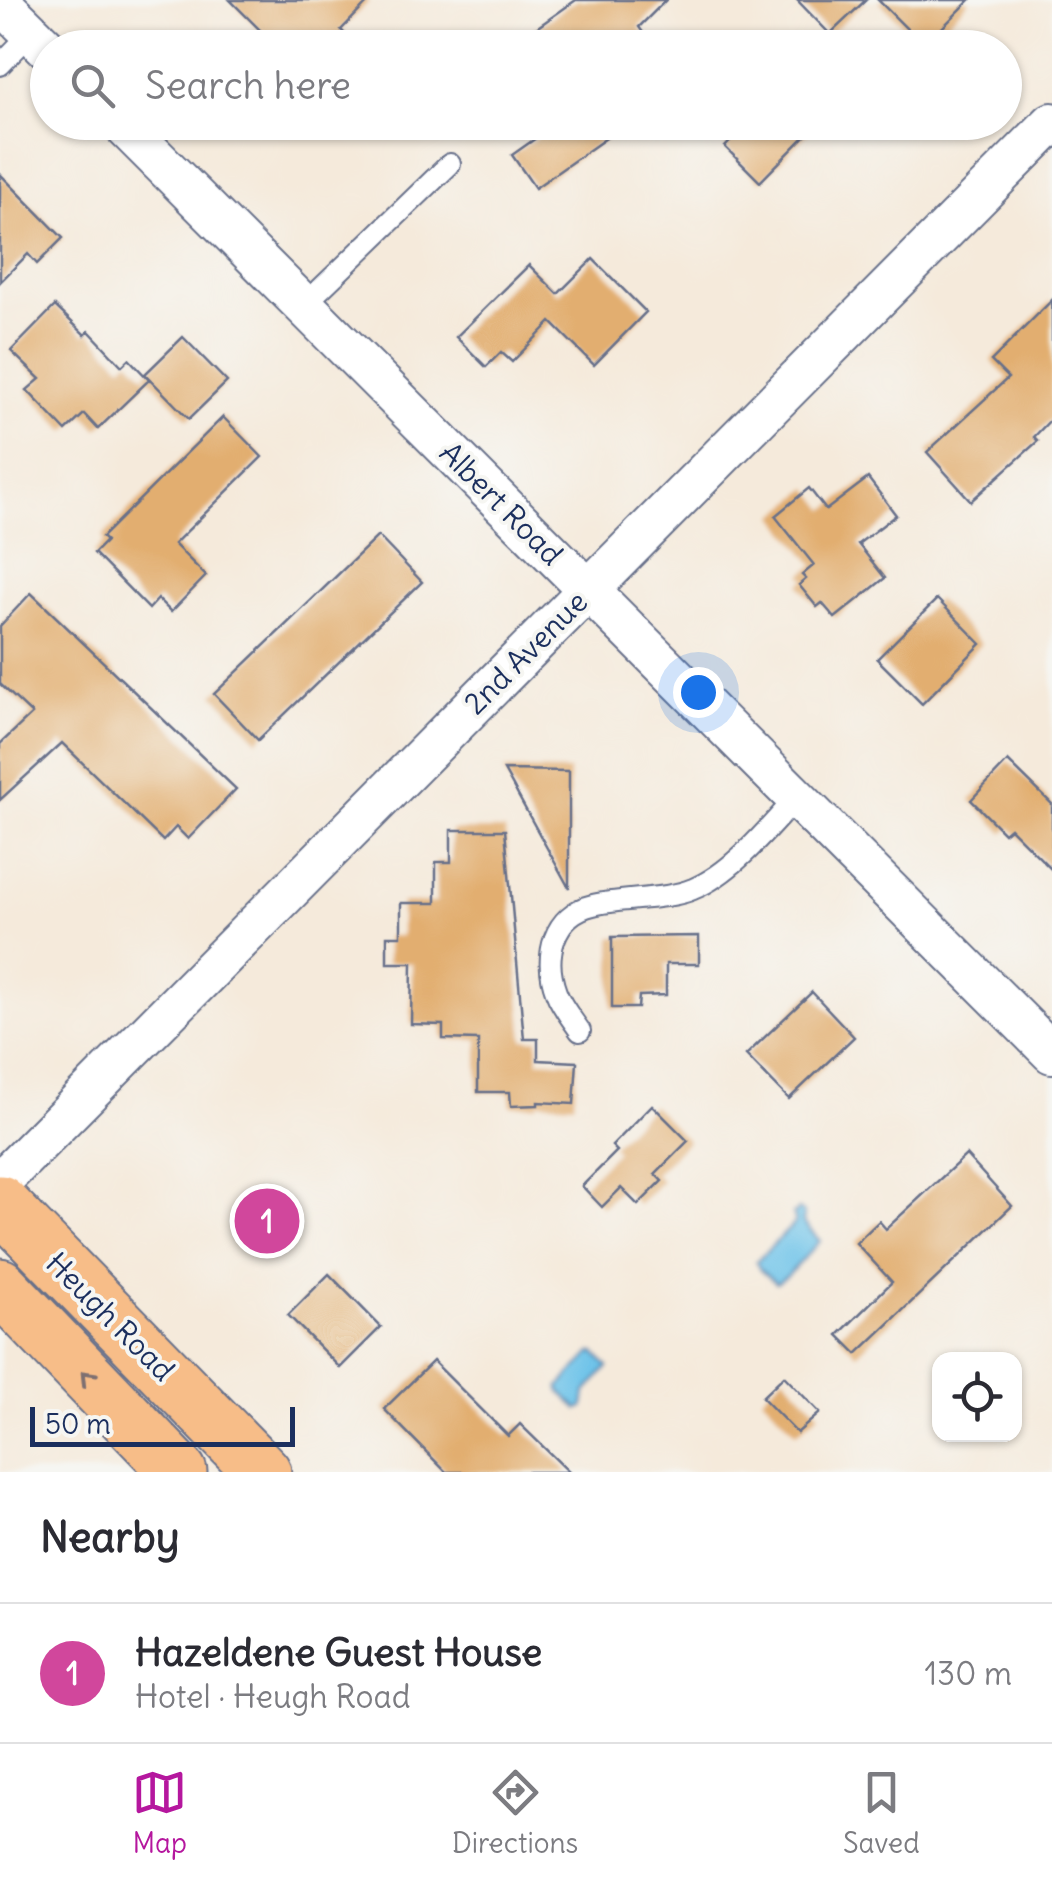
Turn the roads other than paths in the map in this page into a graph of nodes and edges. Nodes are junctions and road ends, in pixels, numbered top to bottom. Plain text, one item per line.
1 (0, 2) edge
2 (30, 32) edge
3 (30, 47) edge
4 (0, 66) edge
5 (1052, 122) edge
6 (138, 140) edge
7 (450, 164) dead end
8 (303, 306) junction
9 (588, 591) junction
10 (797, 798) junction
11 (580, 1031) dead end
12 (1052, 1053) edge
13 (0, 1182) edge
14 (0, 1203) edge
15 (0, 1286) edge
16 (179, 1472) edge
17 (263, 1472) edge

1 - 2 street
3 - 4 lane
5 - 9 street, 2nd Avenue
6 - 8 street, Albert Road
7 - 8 lane
8 - 9 street, Albert Road
9 - 10 street, Albert Road
9 - 13 street, 2nd Avenue
10 - 11 lane
10 - 12 street, Albert Road
14 - 17 main road, Heugh Road
16 -> 15 main road, Heugh Road

